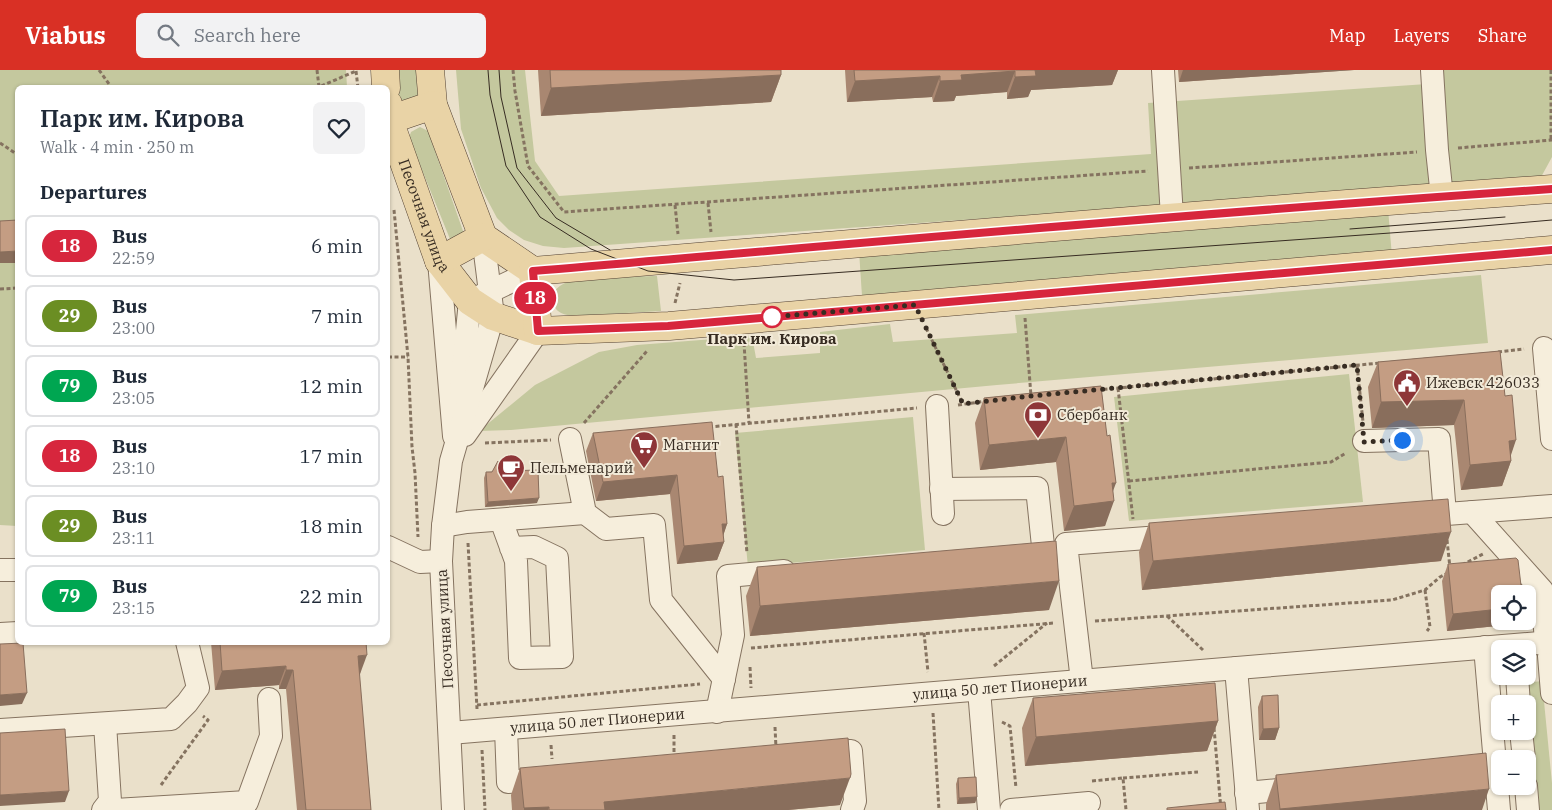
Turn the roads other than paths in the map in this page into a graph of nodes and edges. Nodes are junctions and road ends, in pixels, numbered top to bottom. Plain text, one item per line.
1 (385, 70) edge
2 (430, 70) edge
3 (1163, 70) edge
4 (1432, 70) edge
5 (386, 85) edge
6 (433, 105) junction
7 (390, 112) edge
8 (390, 118) edge
9 (1552, 189) edge
10 (1442, 197) junction
11 (1172, 217) junction
12 (483, 238) junction
13 (1552, 250) edge
14 (439, 261) junction
15 (533, 271) junction
16 (484, 303) junction
17 (538, 331) junction
18 (1544, 348) road end
19 (937, 406) road end
20 (570, 439) road end
21 (1552, 439) edge
22 (1364, 442) road end
23 (455, 450) junction
24 (941, 489) junction
25 (1552, 506) edge
26 (1472, 512) junction
27 (585, 513) junction
28 (943, 514) dead end
29 (1445, 514) junction
30 (1397, 518) edge
31 (501, 520) junction
32 (443, 526) junction
33 (1194, 534) edge
34 (1066, 544) junction
35 (390, 548) edge
36 (511, 548) junction
37 (442, 562) junction
38 (808, 568) edge
39 (0, 570) edge
40 (15, 570) edge
41 (15, 633) edge
42 (0, 634) edge
43 (188, 645) edge
44 (1549, 647) edge
45 (1485, 648) junction
46 (1236, 668) junction
47 (724, 680) junction
48 (1082, 681) junction
49 (972, 690) junction
50 (1552, 694) edge
51 (269, 699) dead end
52 (717, 712) junction
53 (105, 724) junction
54 (506, 729) junction
55 (0, 730) edge
56 (450, 733) junction
57 (1494, 750) edge
58 (777, 758) edge
59 (1491, 767) edge
60 (1438, 773) edge
61 (572, 776) edge
62 (1323, 785) edge
63 (1087, 792) road end
64 (1498, 795) edge
65 (1527, 795) edge
66 (1247, 802) edge
67 (103, 810) edge
68 (114, 810) edge
69 (454, 810) edge
70 (852, 810) edge
71 (989, 810) edge
72 (1011, 810) edge
73 (1499, 810) edge
74 (1528, 810) edge

1 - 5 main road
2 - 6 main road, Песочная улица
3 - 11 street
4 - 10 street
6 - 7 main road
6 - 12 main road, Песочная улица
8 - 14 main road, Песочная улица
9 - 10 main road
10 - 11 main road
11 - 15 main road
12 - 14 main road
12 - 15 main road
12 - 16 street, Песочная улица
13 - 17 main road
14 - 16 main road
14 - 23 street, Песочная улица
15 - 16 street
15 - 17 main road
16 - 17 main road
16 - 23 street, Песочная улица
17 - 23 street, Песочная улица
18 - 21 street
19 - 24 street
20 - 27 street
22 - 29 street
23 - 32 street, Песочная улица
24 - 28 street
24 - 34 street
25 - 26 street
26 - 29 street
26 - 44 street
27 - 31 street
27 - 47 street
29 - 30 street
31 - 32 street
31 - 36 street
32 - 37 street, Песочная улица
33 - 34 street
34 - 48 street
35 - 37 street
36 - 36 street
37 - 56 street, Песочная улица
38 - 47 street
39 - 40 street
41 - 42 street
43 - 53 street
44 - 45 street, улица 50 лет Пионерии
44 - 50 street
45 - 46 street, улица 50 лет Пионерии
45 - 57 street
46 - 48 street, улица 50 лет Пионерии
46 - 66 street
47 - 52 street
48 - 49 street, улица 50 лет Пионерии
49 - 52 street, улица 50 лет Пионерии
49 - 71 street
51 - 68 street
52 - 54 street, улица 50 лет Пионерии
53 - 55 street
53 - 67 street
54 - 56 street, улица 50 лет Пионерии
54 - 61 street
56 - 69 street, Песочная улица
58 - 70 street
59 - 60 street
62 - 66 street
63 - 72 street
64 - 73 street
65 - 74 street

